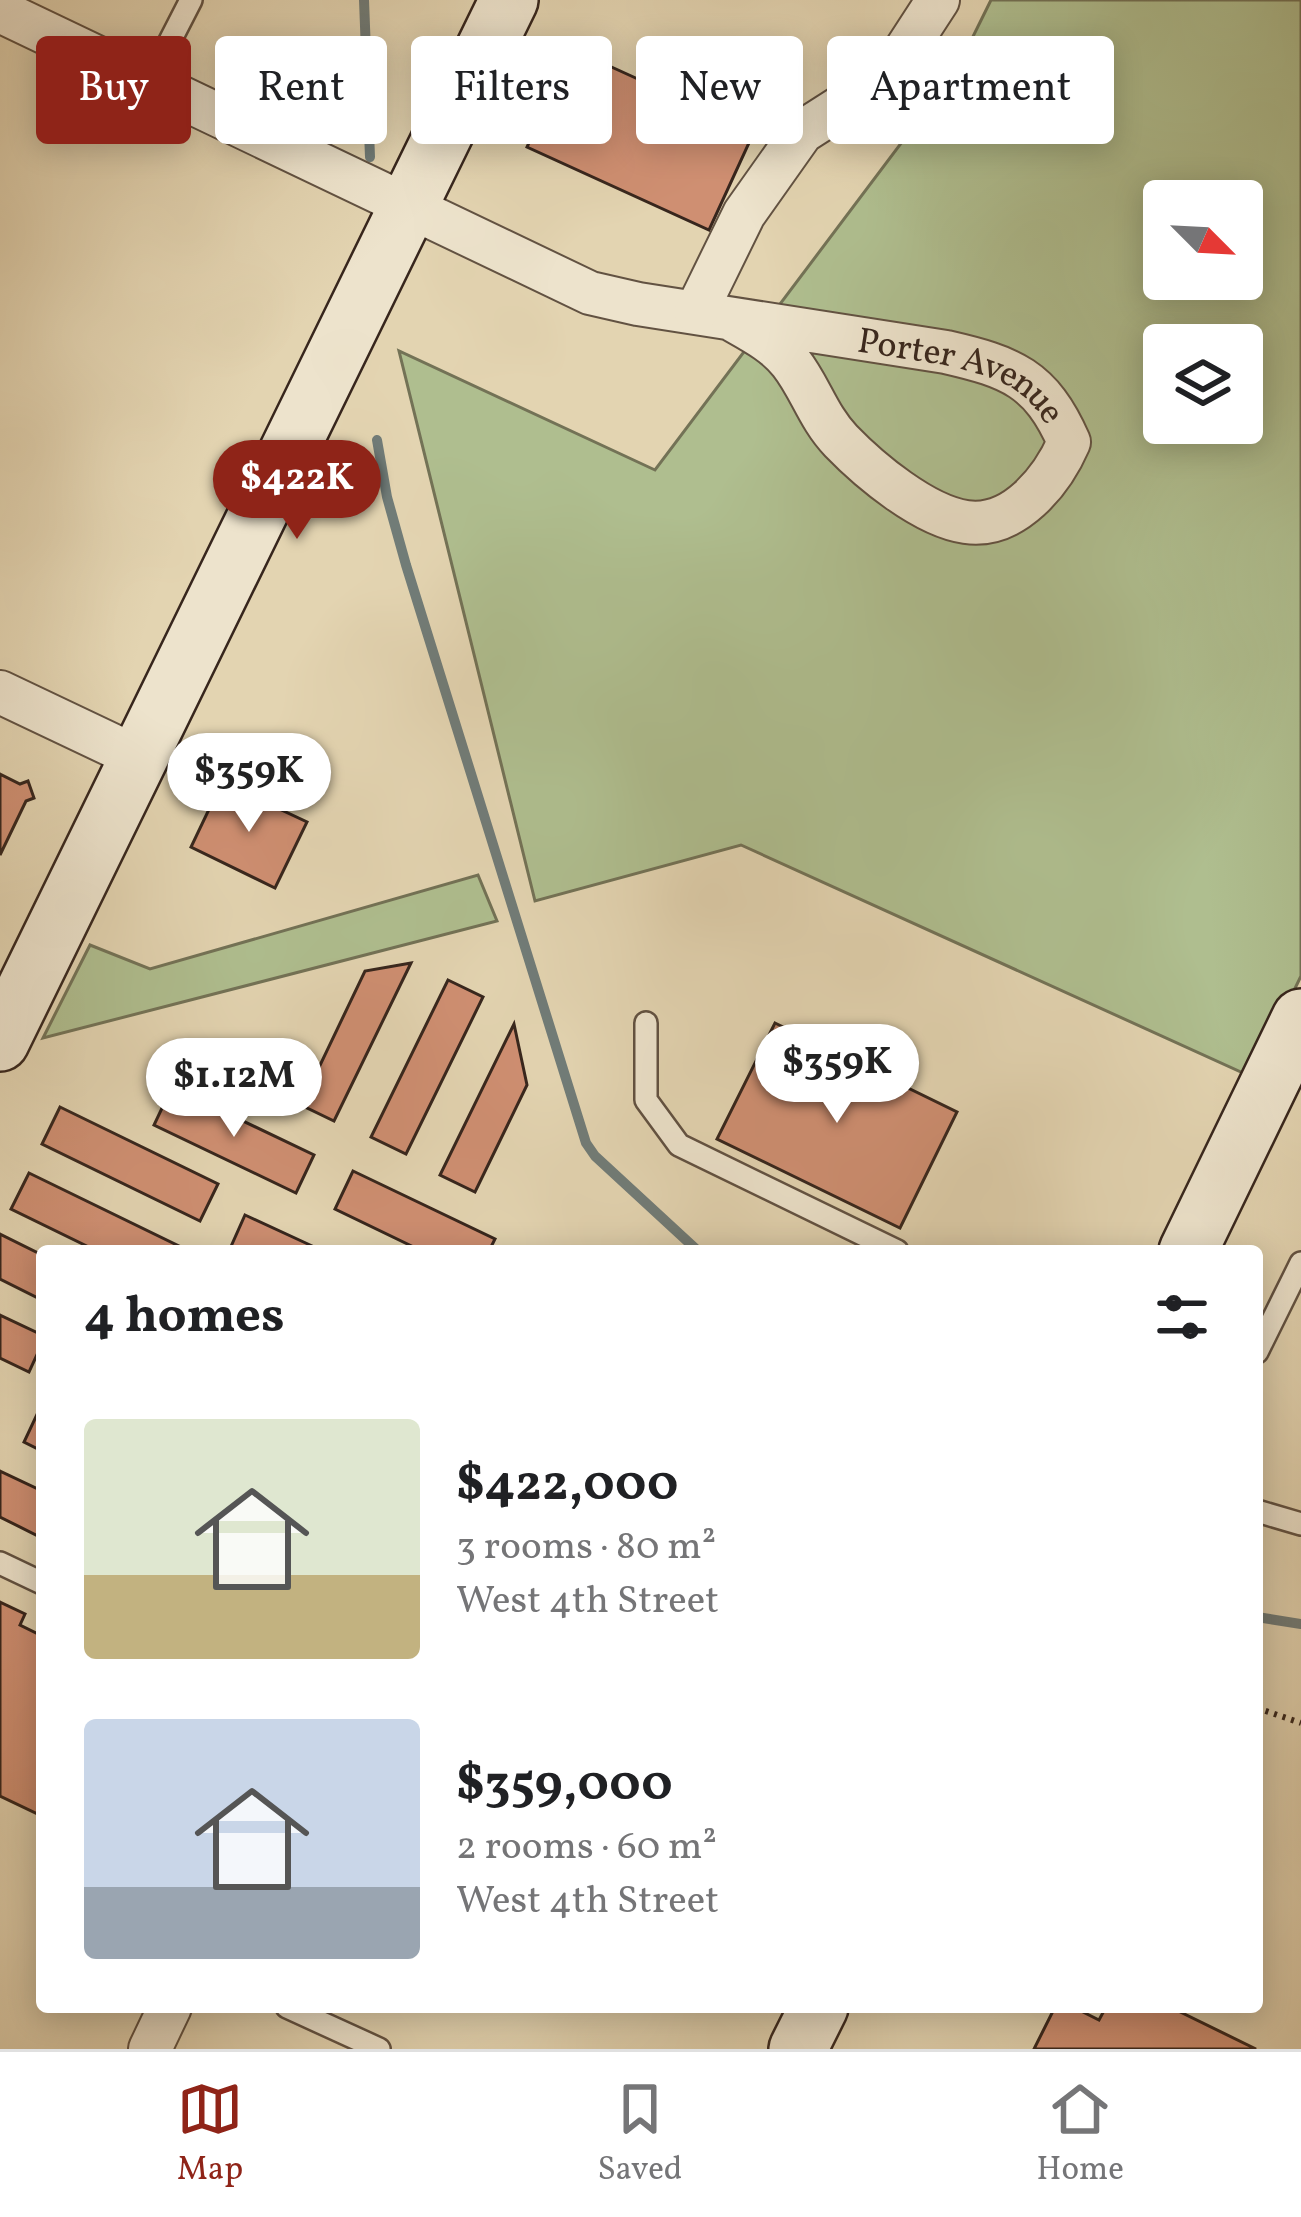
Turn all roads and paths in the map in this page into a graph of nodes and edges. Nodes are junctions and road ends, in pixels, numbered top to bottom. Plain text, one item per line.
1 (191, 0) edge
2 (509, 0) edge
3 (938, 0) edge
4 (0, 11) edge
5 (52, 36) edge
6 (173, 36) edge
7 (191, 102) edge
8 (409, 207) junction
9 (713, 316) junction
10 (0, 692) edge
11 (139, 758) junction
12 (1301, 1018) edge
13 (646, 1023) dead end
14 (0, 1042) edge
15 (885, 1245) edge
16 (1191, 1245) edge
17 (1301, 1263) edge
18 (1263, 1340) edge
19 (1263, 1513) edge
20 (1301, 1523) edge
21 (0, 1563) edge
22 (36, 1580) edge
23 (1263, 1710) edge
24 (1301, 1723) edge
25 (167, 2013) edge
26 (300, 2013) edge
27 (816, 2013) edge
28 (150, 2049) edge
29 (379, 2049) edge
30 (798, 2049) edge

1 - 6 lane
2 - 8 street
3 - 9 street
4 - 5 street, Porter Avenue
7 - 8 street, Porter Avenue
8 - 9 street, Porter Avenue
8 - 11 street
9 - 9 street, Porter Avenue
10 - 11 street
11 - 14 street
12 - 16 street
13 - 15 lane
17 - 18 lane
19 - 20 lane
21 - 22 lane
23 - 24 path
25 - 28 street
26 - 29 lane
27 - 30 street

